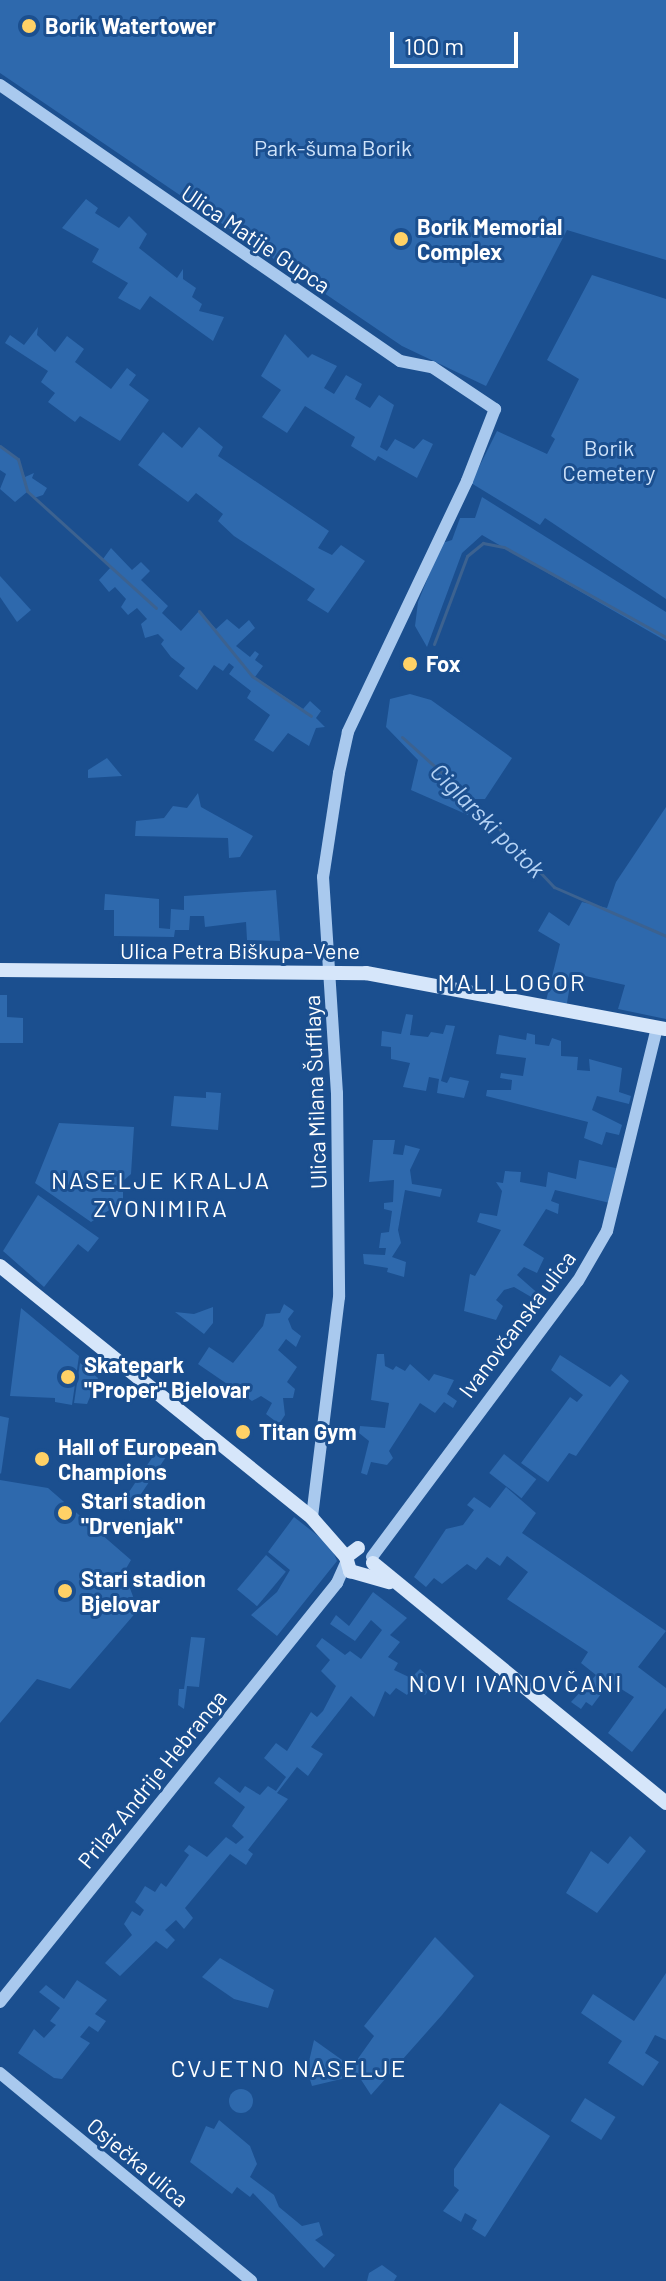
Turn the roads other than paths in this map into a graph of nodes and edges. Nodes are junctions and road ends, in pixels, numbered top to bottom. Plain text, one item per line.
1 (0, 85) edge
2 (495, 409) joint
3 (0, 970) edge
4 (330, 970) junction
5 (662, 1028) edge
6 (0, 1266) edge
7 (312, 1518) junction
8 (360, 1561) junction
9 (666, 1803) edge
10 (0, 2002) edge
11 (2, 2078) edge
12 (251, 2281) edge

1 - 2 street, Ulica Matije Gupca
2 - 4 street, Ulica Milana Šufflaya
3 - 4 main road, Ulica Petra Biškupa-Vene
4 - 5 main road, Ulica Petra Biškupa-Vene
4 - 7 street, Ulica Milana Šufflaya
5 - 8 street, Ivanovčanska ulica
6 - 7 main road
7 - 8 main road
8 - 9 main road
8 - 10 street, Prilaz Andrije Hebranga
11 - 12 street, Osječka ulica

